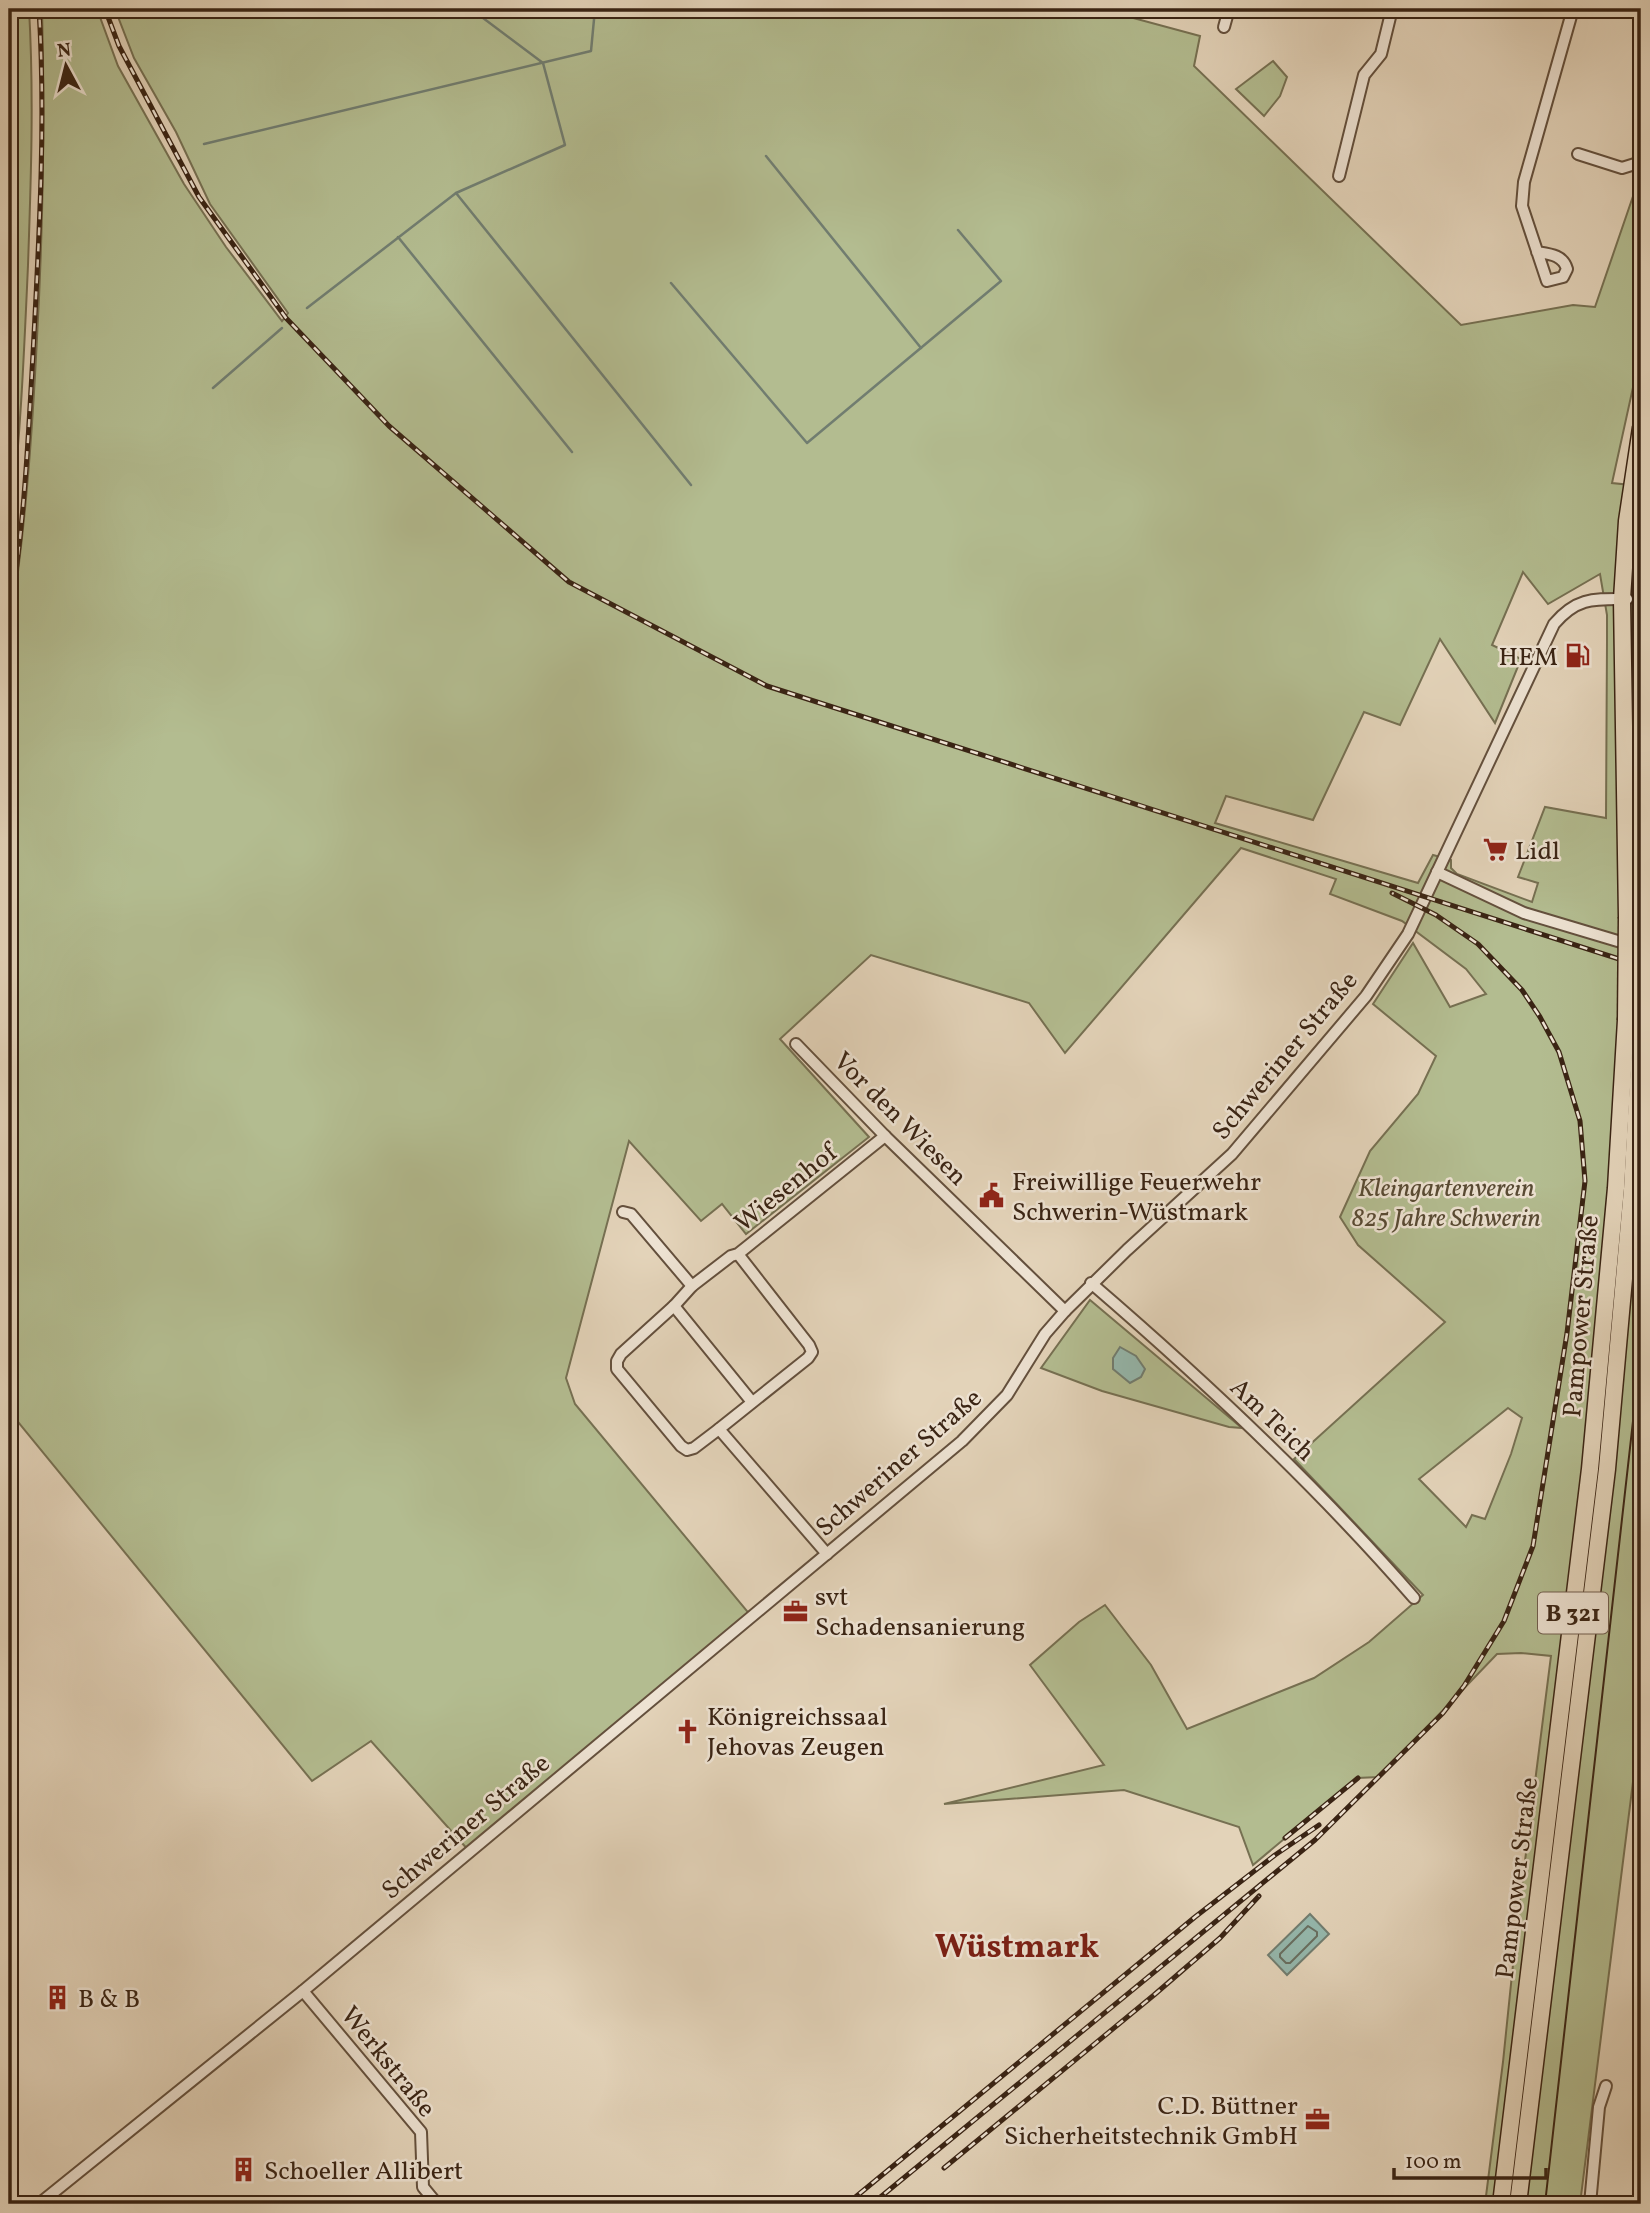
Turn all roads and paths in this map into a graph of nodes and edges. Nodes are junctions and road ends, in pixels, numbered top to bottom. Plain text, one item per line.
1 (1229, 9) edge
2 (1392, 9) edge
3 (1573, 9) edge
4 (1224, 27) dead end
5 (1578, 154) dead end
6 (1641, 159) edge
7 (1339, 176) dead end
8 (1537, 252) dead end
9 (1641, 428) edge
10 (1641, 583) edge
11 (1622, 599) junction
12 (1641, 599) edge
13 (1641, 837) edge
14 (1437, 872) junction
15 (1641, 948) edge
16 (1634, 1023) edge
17 (796, 1044) dead end
18 (885, 1136) junction
19 (623, 1212) dead end
20 (738, 1254) junction
21 (1091, 1283) junction
22 (692, 1286) junction
23 (674, 1306) junction
24 (1065, 1311) junction
25 (752, 1402) junction
26 (719, 1429) junction
27 (827, 1554) junction
28 (1415, 1598) dead end
29 (303, 1991) junction
30 (1606, 2086) dead end
31 (39, 2204) edge
32 (437, 2204) edge
33 (1501, 2204) edge
34 (1518, 2204) edge
35 (1590, 2204) edge

1 - 4 street
2 - 7 street
3 - 8 street
5 - 6 street
9 - 11 main road, Pampower Straße / B 321
10 - 12 main road
11 - 12 street, Schweriner Straße
11 - 14 street, Schweriner Straße
11 - 16 main road, Pampower Straße / B 321, bridge
12 - 13 main road
14 - 15 street
14 - 21 street, Schweriner Straße
16 - 33 main road, Pampower Straße / B 321
16 - 34 main road, Pampower Straße / B 321
17 - 18 street, Vor den Wiesen
18 - 20 street, Wiesenhof
18 - 24 street, Vor den Wiesen
19 - 22 street
20 - 22 street
20 - 25 street, Wiesenhof
21 - 24 street, Schweriner Straße
21 - 28 street, Am Teich
22 - 23 street
23 - 25 street
23 - 26 street, Wiesenhof
24 - 27 street, Schweriner Straße
25 - 26 street, Wiesenhof
26 - 27 street
27 - 29 street, Schweriner Straße
29 - 31 street, Schweriner Straße
29 - 32 street, Werkstraße
30 - 35 street

